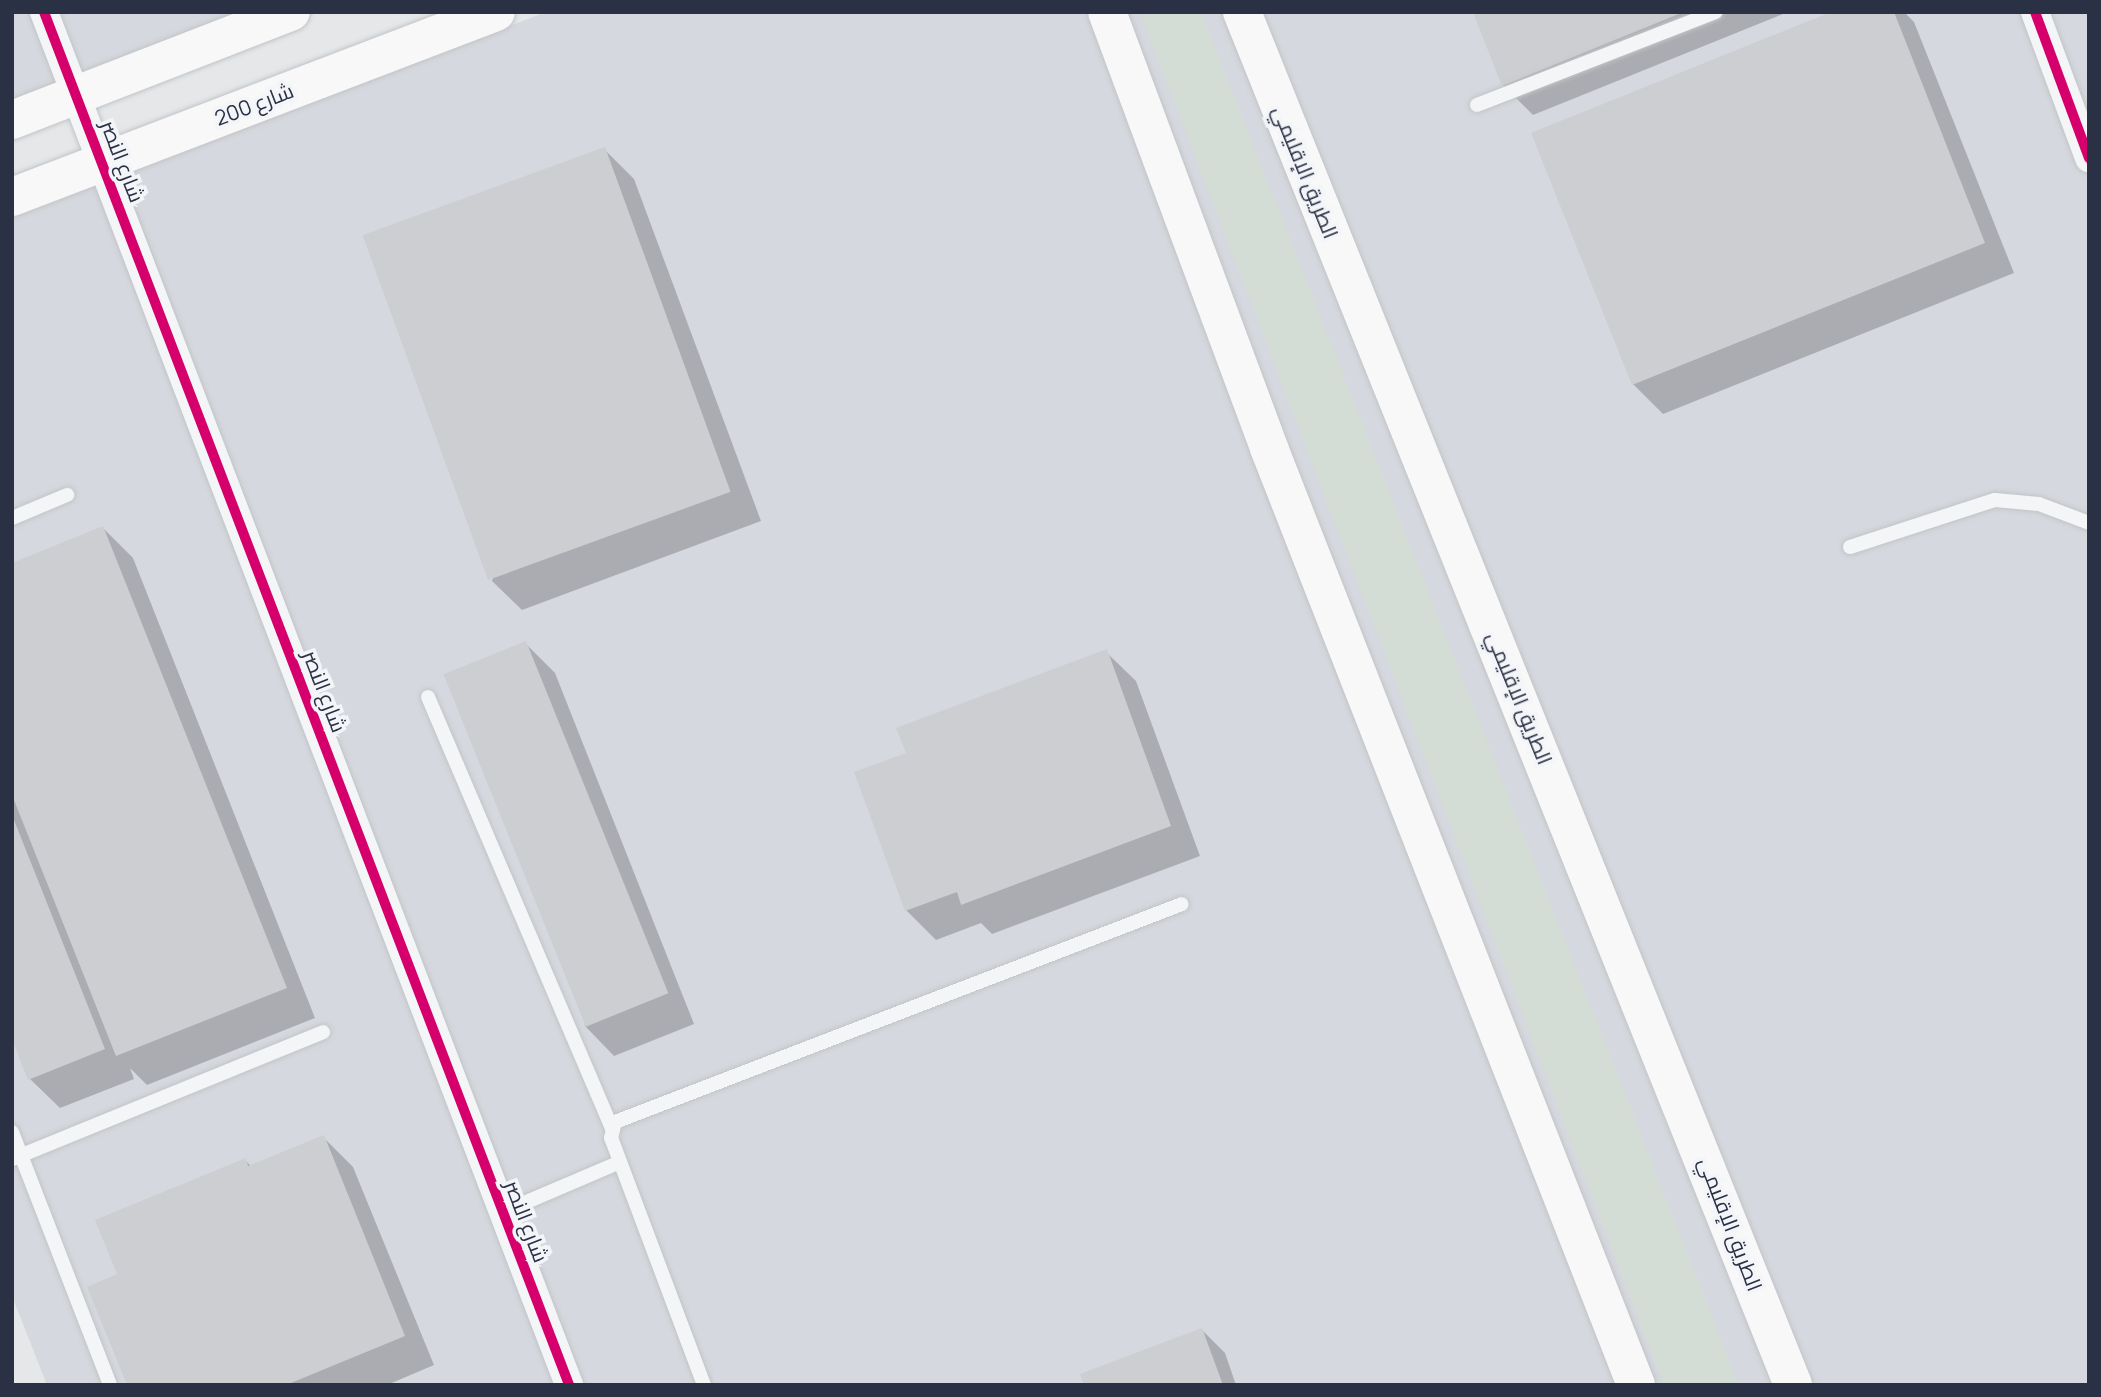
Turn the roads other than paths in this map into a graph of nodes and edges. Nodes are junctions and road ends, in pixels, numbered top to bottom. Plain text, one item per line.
1 (44, 12) edge
2 (291, 12) edge
3 (496, 12) edge
4 (1107, 12) edge
5 (1242, 12) edge
6 (1715, 12) edge
7 (2035, 12) edge
8 (246, 20) edge
9 (76, 95) junction
10 (1477, 106) dead end
11 (12, 120) edge
12 (2089, 158) edge
13 (103, 162) junction
14 (12, 197) edge
15 (67, 495) dead end
16 (12, 518) edge
17 (2089, 523) edge
18 (1850, 547) dead end
19 (428, 697) dead end
20 (1182, 904) dead end
21 (323, 1032) dead end
22 (612, 1129) junction
23 (12, 1132) edge
24 (17, 1157) edge
25 (620, 1162) junction
26 (503, 1212) junction
27 (110, 1385) edge
28 (569, 1385) edge
29 (705, 1385) edge
30 (1636, 1385) edge
31 (1793, 1385) edge

1 - 9 street, شارع النصر
2 - 8 main road
3 - 13 main road, شارع 200
4 - 30 main road
5 - 31 main road, الطريق الإقليمي
6 - 10 lane
7 - 12 street
8 - 9 main road
9 - 11 main road
9 - 13 street, شارع النصر
13 - 14 main road, شارع 200
13 - 26 street, شارع النصر
15 - 16 lane
17 - 18 lane
19 - 22 lane
20 - 22 lane
21 - 24 lane
22 - 25 lane
23 - 24 lane
24 - 27 lane
25 - 26 lane
25 - 29 lane
26 - 28 street, شارع النصر

